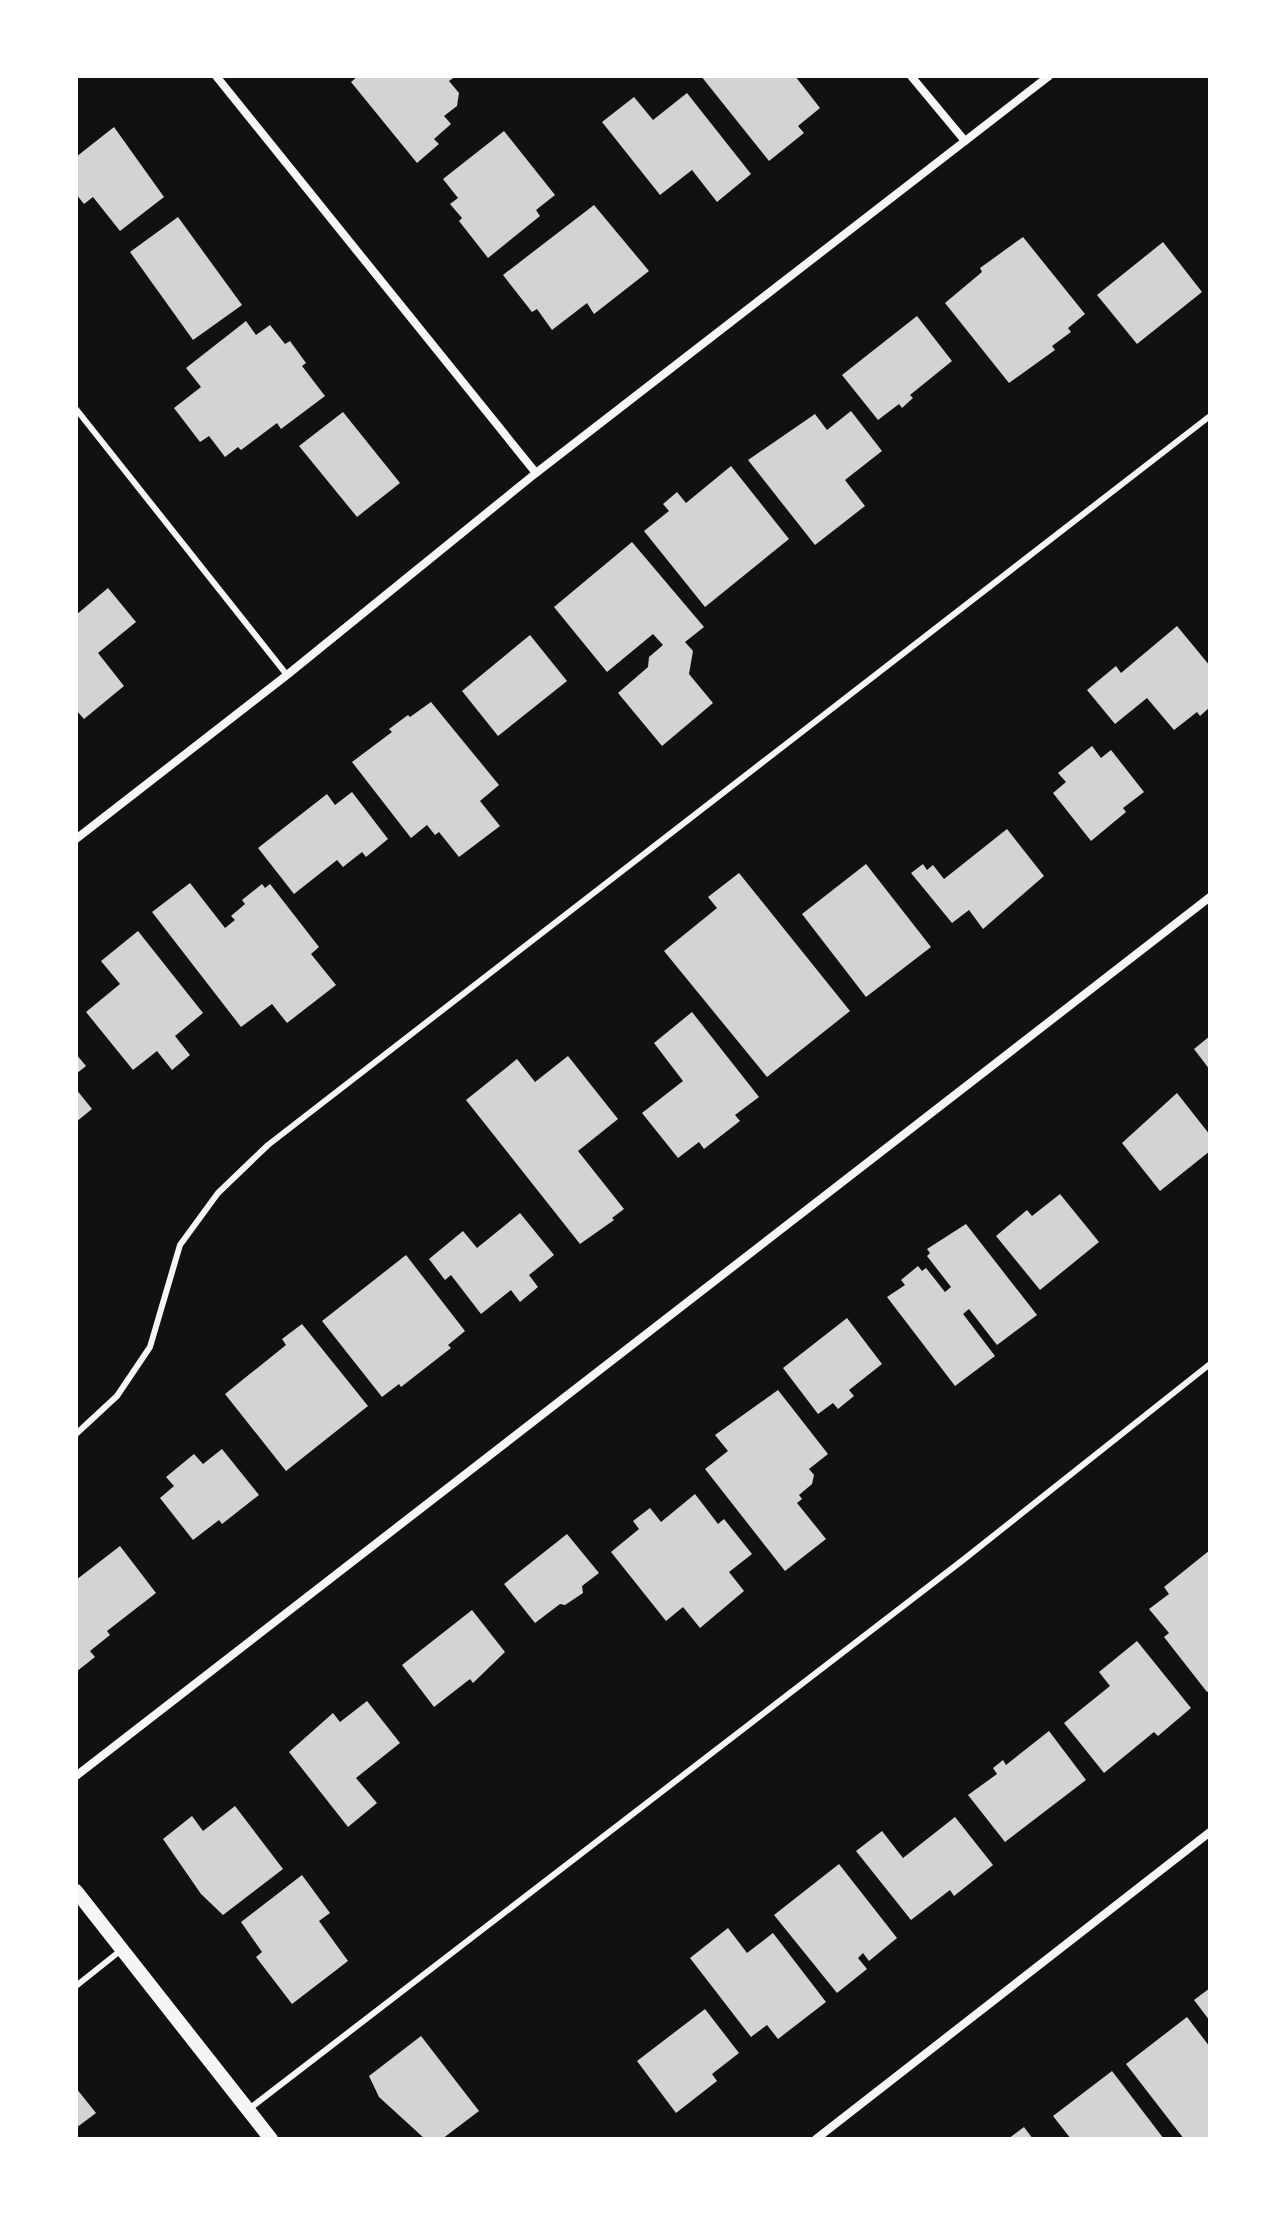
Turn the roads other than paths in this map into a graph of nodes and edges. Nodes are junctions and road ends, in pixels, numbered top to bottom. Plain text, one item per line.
1 (216, 76) edge
2 (911, 76) edge
3 (1049, 76) edge
4 (965, 141) junction
5 (76, 409) edge
6 (1210, 416) edge
7 (536, 473) junction
8 (287, 675) junction
9 (76, 839) edge
10 (1210, 897) edge
11 (1210, 1364) edge
12 (76, 1434) edge
13 (76, 1776) edge
14 (1210, 1832) edge
15 (76, 1891) edge
16 (122, 1950) junction
17 (76, 1986) edge
18 (248, 2110) junction
19 (271, 2139) edge
20 (816, 2139) edge

1 - 7 street
2 - 4 street
3 - 4 street
4 - 7 street
5 - 8 lane
6 - 12 lane
7 - 8 street
8 - 9 street
10 - 13 street
11 - 18 lane
14 - 20 street
15 - 16 street
16 - 17 lane
16 - 18 street
18 - 19 street

